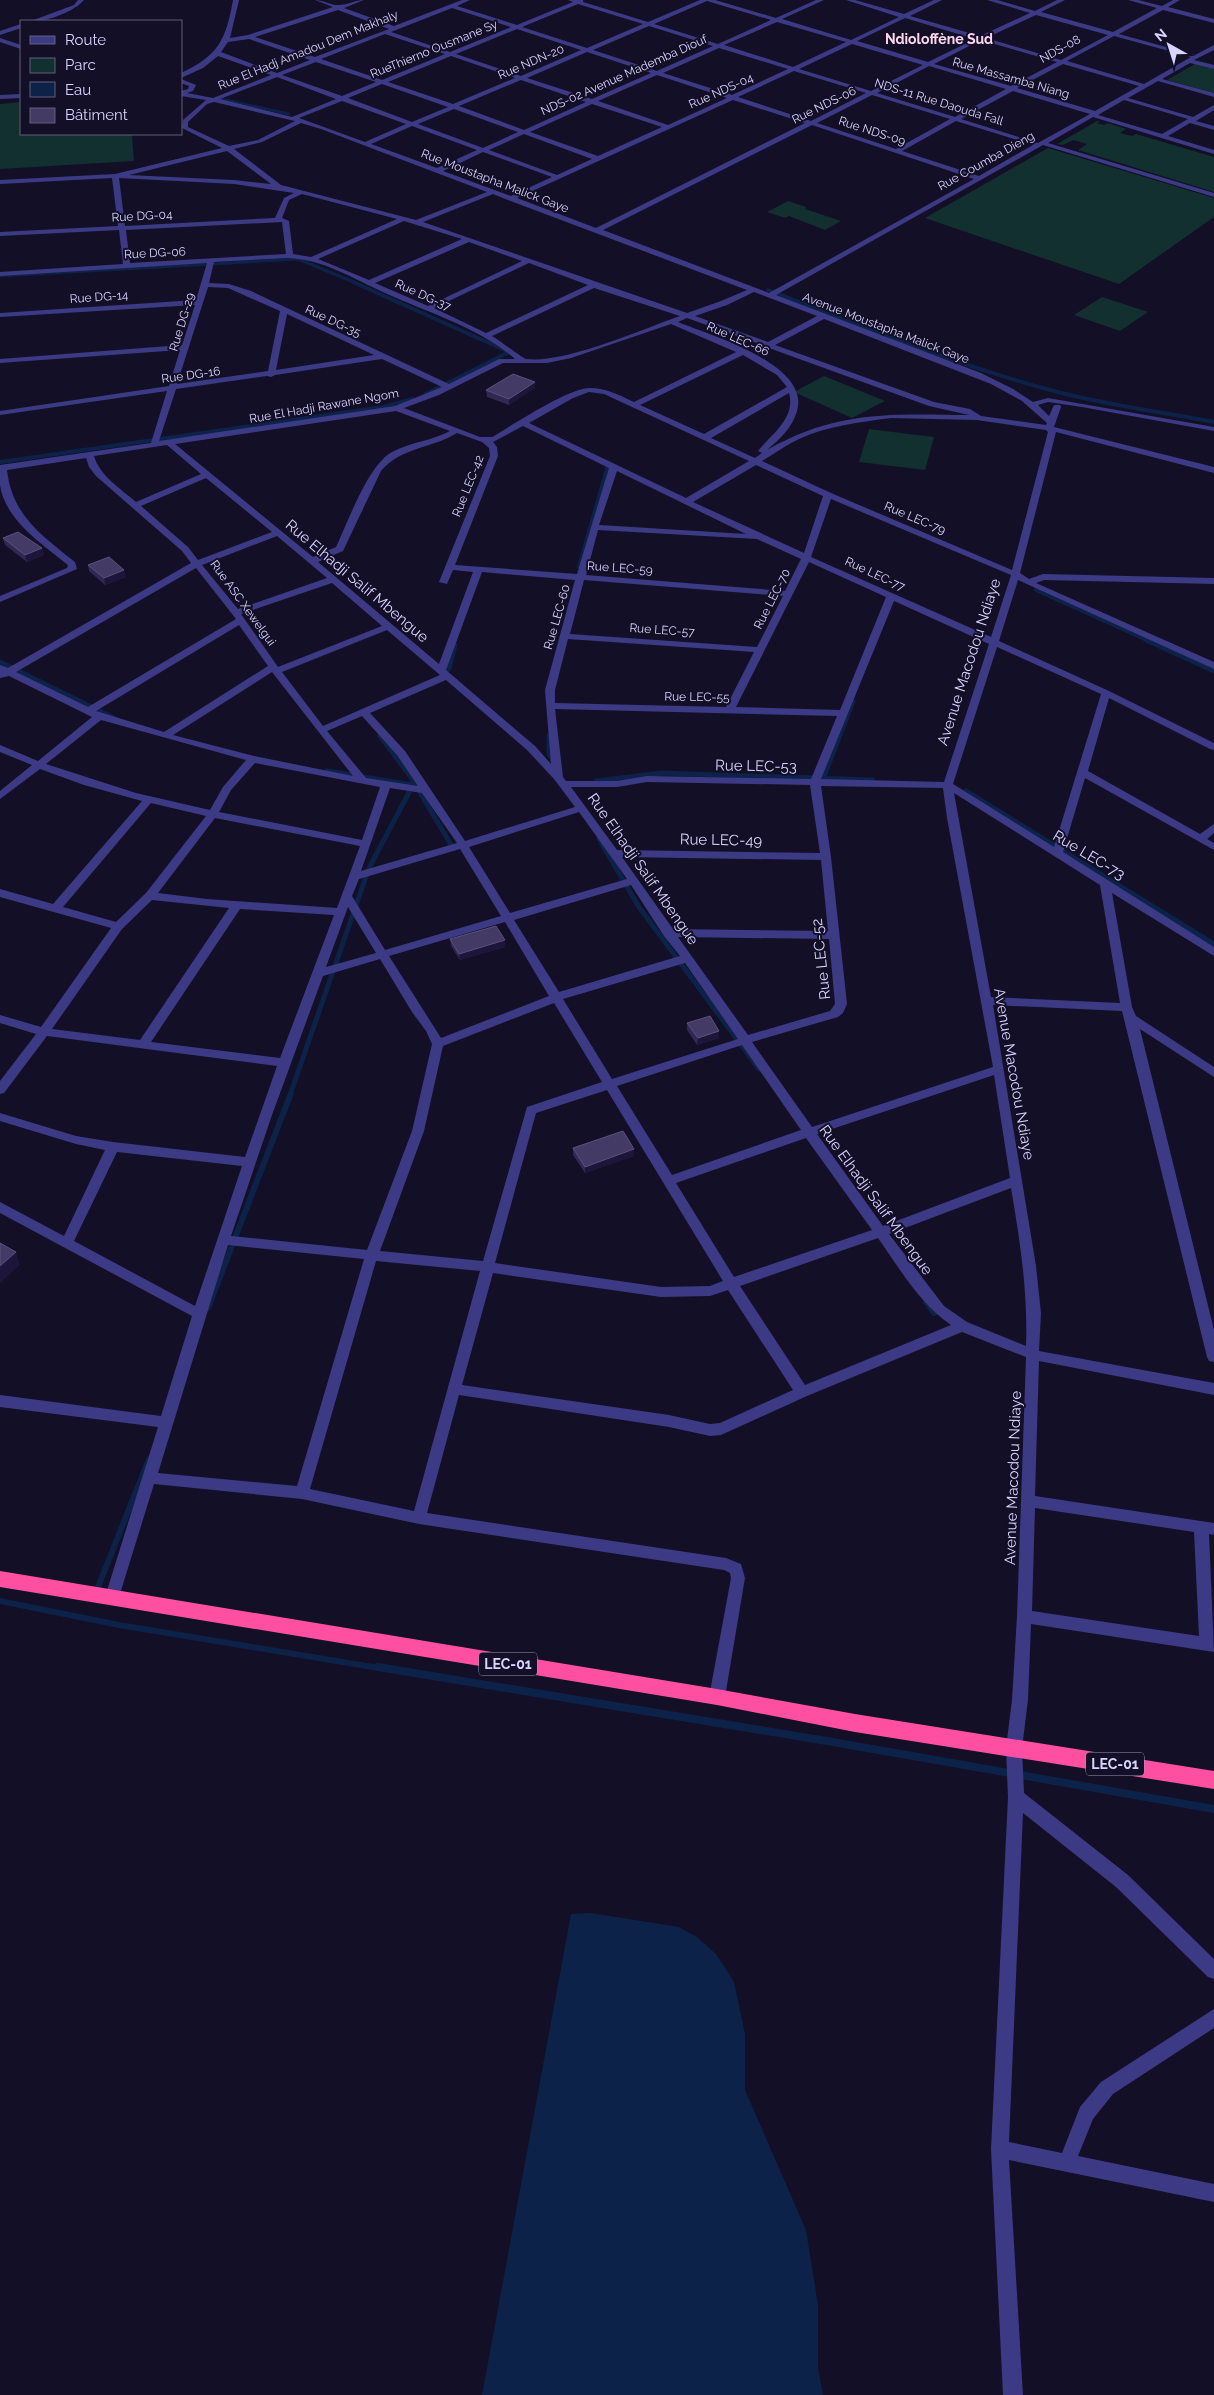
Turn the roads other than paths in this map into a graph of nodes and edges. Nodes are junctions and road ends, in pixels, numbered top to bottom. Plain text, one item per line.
1 (81, 0) edge
2 (236, 0) edge
3 (318, 0) edge
4 (360, 0) edge
5 (705, 0) edge
6 (709, 0) edge
7 (821, 0) edge
8 (849, 0) edge
9 (939, 0) edge
10 (990, 0) edge
11 (1062, 0) edge
12 (1131, 0) edge
13 (1177, 0) edge
14 (463, 1) edge
15 (577, 1) edge
16 (452, 3) edge
17 (338, 8) junction
18 (1162, 8) junction
19 (1036, 13) junction
20 (907, 16) junction
21 (37, 20) edge
22 (776, 20) junction
23 (1214, 21) edge
24 (648, 24) junction
25 (20, 26) edge
26 (393, 28) junction
27 (516, 28) junction
28 (384, 32) junction
29 (0, 34) edge
30 (1113, 34) junction
31 (249, 37) junction
32 (981, 38) junction
33 (0, 40) edge
34 (226, 40) junction
35 (850, 42) junction
36 (718, 46) junction
37 (20, 47) edge
38 (1214, 47) edge
39 (587, 51) junction
40 (217, 53) junction
41 (452, 54) junction
42 (1196, 57) junction
43 (317, 59) junction
44 (1061, 61) junction
45 (1189, 61) junction
46 (202, 66) junction
47 (929, 66) junction
48 (1214, 68) edge
49 (794, 69) junction
50 (657, 73) junction
51 (275, 75) junction
52 (182, 76) edge
53 (522, 78) junction
54 (1157, 79) junction
55 (182, 81) edge
56 (383, 82) junction
57 (191, 84) junction
58 (1145, 86) junction
59 (1012, 90) junction
60 (182, 94) edge
61 (182, 94) edge
62 (873, 94) junction
63 (1214, 95) edge
64 (20, 96) edge
65 (0, 97) edge
66 (734, 98) junction
67 (1123, 98) junction
68 (211, 99) junction
69 (341, 100) junction
70 (593, 101) junction
71 (454, 107) junction
72 (1212, 110) edge
73 (1094, 114) junction
74 (294, 118) junction
75 (954, 119) junction
76 (1192, 120) junction
77 (302, 121) junction
78 (811, 123) junction
79 (412, 124) junction
80 (668, 127) junction
81 (1214, 128) edge
82 (524, 132) junction
83 (1163, 136) junction
84 (365, 144) junction
85 (1040, 144) junction
86 (230, 149) junction
87 (484, 150) junction
88 (896, 151) junction
89 (1214, 152) edge
90 (599, 159) junction
91 (436, 171) junction
92 (115, 176) junction
93 (558, 178) junction
94 (979, 178) junction
95 (0, 182) edge
96 (279, 187) junction
97 (301, 192) junction
98 (493, 192) junction
99 (1214, 195) edge
100 (510, 199) junction
101 (403, 219) junction
102 (282, 220) junction
103 (416, 222) junction
104 (123, 228) junction
105 (596, 231) junction
106 (0, 234) edge
107 (469, 239) junction
108 (290, 256) junction
109 (312, 259) junction
110 (211, 261) junction
111 (528, 261) junction
112 (127, 266) junction
113 (0, 274) edge
114 (368, 283) junction
115 (205, 285) junction
116 (594, 285) junction
117 (752, 290) junction
118 (769, 296) junction
119 (200, 302) junction
120 (427, 309) junction
121 (284, 310) junction
122 (0, 315) edge
123 (688, 316) junction
124 (822, 316) junction
125 (670, 322) junction
126 (485, 336) junction
127 (769, 345) junction
128 (186, 347) junction
129 (740, 351) junction
130 (384, 356) junction
131 (521, 360) junction
132 (0, 361) edge
133 (271, 374) junction
134 (994, 382) junction
135 (449, 387) junction
136 (173, 388) junction
137 (791, 388) junction
138 (606, 392) joint
139 (1048, 400) junction
140 (634, 405) junction
141 (1082, 405) junction
142 (1036, 407) junction
143 (1057, 407) junction
144 (398, 408) junction
145 (0, 413) edge
146 (979, 418) junction
147 (525, 424) junction
148 (1050, 426) junction
149 (1214, 429) edge
150 (455, 431) junction
151 (704, 438) junction
152 (486, 440) junction
153 (170, 444) junction
154 (154, 446) junction
155 (89, 454) junction
156 (754, 460) junction
157 (614, 466) junction
158 (1, 468) edge
159 (1214, 470) edge
160 (206, 475) junction
161 (828, 495) junction
162 (688, 501) junction
163 (136, 505) junction
164 (594, 527) junction
165 (278, 533) junction
166 (762, 538) junction
167 (807, 557) junction
168 (312, 561) junction
169 (198, 563) junction
170 (449, 567) junction
171 (478, 570) junction
172 (1015, 574) junction
173 (581, 578) junction
174 (334, 580) junction
175 (1214, 581) edge
176 (444, 582) dead end
177 (1028, 583) junction
178 (789, 594) junction
179 (891, 596) junction
180 (0, 599) edge
181 (239, 616) junction
182 (387, 627) junction
183 (563, 636) junction
184 (992, 640) junction
185 (760, 650) junction
186 (1214, 666) edge
187 (274, 669) junction
188 (2, 672) edge
189 (444, 674) junction
190 (1106, 694) junction
191 (550, 706) junction
192 (730, 710) junction
193 (88, 712) junction
194 (364, 712) junction
195 (844, 713) junction
196 (100, 716) junction
197 (321, 730) junction
198 (164, 736) junction
199 (1214, 747) edge
200 (0, 748) edge
201 (253, 759) junction
202 (38, 766) junction
203 (1084, 773) junction
204 (363, 781) junction
205 (561, 781) junction
206 (815, 782) junction
207 (386, 785) junction
208 (948, 785) junction
209 (427, 790) junction
210 (0, 796) edge
211 (149, 799) junction
212 (582, 808) junction
213 (213, 814) junction
214 (1214, 827) edge
215 (1201, 839) junction
216 (366, 844) junction
217 (463, 846) junction
218 (1214, 847) edge
219 (614, 853) junction
220 (1057, 855) junction
221 (826, 857) junction
222 (353, 877) junction
223 (633, 881) junction
224 (1105, 883) junction
225 (0, 893) edge
226 (346, 895) junction
227 (150, 896) junction
228 (237, 905) junction
229 (55, 909) junction
230 (340, 912) junction
231 (508, 918) junction
232 (118, 926) junction
233 (668, 933) junction
234 (833, 935) junction
235 (1214, 952) edge
236 (383, 955) junction
237 (687, 958) junction
238 (320, 973) junction
239 (557, 997) junction
240 (985, 1001) junction
241 (1128, 1013) junction
242 (0, 1019) edge
243 (44, 1032) junction
244 (746, 1040) junction
245 (438, 1044) junction
246 (143, 1045) junction
247 (284, 1063) junction
248 (999, 1069) junction
249 (1214, 1073) edge
250 (611, 1084) junction
251 (0, 1090) edge
252 (0, 1117) edge
253 (809, 1132) junction
254 (114, 1147) junction
255 (249, 1162) junction
256 (669, 1181) junction
257 (1016, 1181) junction
258 (0, 1207) edge
259 (880, 1232) junction
260 (222, 1240) junction
261 (67, 1243) junction
262 (372, 1254) junction
263 (489, 1267) junction
264 (731, 1283) junction
265 (199, 1314) junction
266 (962, 1326) junction
267 (1034, 1355) junction
268 (1214, 1357) edge
269 (454, 1389) junction
270 (1214, 1389) edge
271 (802, 1392) junction
272 (0, 1401) edge
273 (166, 1422) junction
274 (150, 1478) junction
275 (302, 1493) junction
276 (1027, 1501) junction
277 (419, 1518) junction
278 (1207, 1529) edge
279 (0, 1579) edge
280 (112, 1598) junction
281 (1024, 1616) junction
282 (1211, 1645) edge
283 (717, 1697) junction
284 (1014, 1748) junction
285 (1214, 1780) edge
286 (1016, 1797) junction
287 (1214, 1971) edge
288 (1214, 2018) edge
289 (1000, 2149) junction
290 (1066, 2163) junction
291 (1214, 2193) edge
292 (1013, 2395) edge

1 - 21 street
2 - 34 street
3 - 17 street
4 - 17 street
5 - 24 street, Rue NDN-20
6 - 22 street, Rue Massamba Niang
7 - 22 street, NDS-02 Avenue Mademba Diouf
8 - 20 street
9 - 20 street, Rue NDS-04
10 - 19 street
11 - 19 street, Rue NDS-06
12 - 18 street
13 - 18 street, NDS-08
14 - 16 street, Rue El Hadj Amadou Dem Makhaly
15 - 24 street, NDS-11 Rue Daouda Fall
15 - 27 street, RueThierno Ousmane Sy
16 - 26 street, Rue El Hadj Amadou Dem Makhaly
16 - 27 street, Rue NDS-09
17 - 26 street
17 - 31 street
18 - 23 street
18 - 30 street, NDS-08
19 - 30 street
19 - 32 street, Rue NDS-06
20 - 32 street
20 - 35 street, Rue NDS-04
22 - 35 street, Rue Massamba Niang
22 - 36 street, NDS-02 Avenue Mademba Diouf
24 - 36 street, NDS-11 Rue Daouda Fall
24 - 39 street, Rue NDN-20
25 - 29 street
26 - 28 street, Rue El Hadj Amadou Dem Makhaly
27 - 39 street, Rue NDS-09
27 - 41 street, RueThierno Ousmane Sy
28 - 41 street
28 - 43 street, Rue El Hadj Amadou Dem Makhaly
30 - 42 street
30 - 44 street, NDS-08
31 - 34 street
31 - 43 street
32 - 44 street
32 - 47 street, Rue NDS-06
33 - 37 street
34 - 40 street
35 - 47 street, Rue Massamba Niang
35 - 49 street, Rue NDS-04
36 - 49 street, NDS-11 Rue Daouda Fall
36 - 50 street, NDS-02 Avenue Mademba Diouf
38 - 42 street, Rue Coumba Dieng
39 - 50 street, Rue NDS-09
39 - 53 street, Rue NDN-20
40 - 46 street
40 - 51 street
41 - 53 street
41 - 56 street, RueThierno Ousmane Sy
42 - 45 street, Rue Coumba Dieng
43 - 51 street, Rue El Hadj Amadou Dem Makhaly
43 - 56 street
44 - 58 street
44 - 59 street, NDS-08
45 - 48 street
45 - 54 street, Rue Coumba Dieng
46 - 52 street
46 - 57 street
47 - 59 street, Rue Massamba Niang
47 - 62 street, Rue NDS-06
49 - 62 street, NDS-11 Rue Daouda Fall
49 - 66 street, Rue NDS-04
50 - 66 street, Rue NDS-09
50 - 70 street, NDS-02 Avenue Mademba Diouf
51 - 68 street, Rue El Hadj Amadou Dem Makhaly
51 - 69 street
53 - 70 street
53 - 71 street, Rue NDN-20
54 - 58 street, Rue Coumba Dieng
54 - 63 street
55 - 57 street
56 - 69 street, RueThierno Ousmane Sy
56 - 71 street
57 - 60 street
57 - 68 street, Rue Moustapha Malick Gaye
58 - 67 street, Rue Coumba Dieng
59 - 73 street, Rue Massamba Niang
59 - 75 street, NDS-08
61 - 68 street, Rue Moustapha Malick Gaye
62 - 75 street, NDS-11 Rue Daouda Fall
62 - 78 street, Rue NDS-06
64 - 65 street
66 - 78 street, Rue NDS-09
66 - 80 street, Rue NDS-04
67 - 73 street, Rue Coumba Dieng
67 - 76 street
68 - 74 street, Rue Moustapha Malick Gaye
68 - 86 street, Rue El Hadj Amadou Dem Makhaly
69 - 74 street, RueThierno Ousmane Sy
69 - 79 street
70 - 80 street
70 - 82 street, NDS-02 Avenue Mademba Diouf
71 - 79 street, Rue NDN-20
71 - 82 street
72 - 76 street
73 - 83 street, Rue Massamba Niang
73 - 85 street, Rue Coumba Dieng
74 - 77 street, Rue Moustapha Malick Gaye
75 - 85 street, NDS-11 Rue Daouda Fall
75 - 88 street, NDS-08
76 - 81 street
76 - 83 street
77 - 84 street, Rue Moustapha Malick Gaye
77 - 86 street
78 - 88 street, Rue NDS-09
78 - 105 street, Rue NDS-06
79 - 84 street, Rue NDN-20
79 - 87 street
80 - 90 street, Rue NDS-04
82 - 87 street, NDS-02 Avenue Mademba Diouf
82 - 90 street
83 - 89 street, Rue Massamba Niang
84 - 91 street, Rue Moustapha Malick Gaye
85 - 94 street, Rue Coumba Dieng
85 - 99 street, NDS-11 Rue Daouda Fall
86 - 92 street
86 - 96 street
87 - 91 street, NDS-02 Avenue Mademba Diouf
87 - 93 street
88 - 94 street, Rue NDS-09
90 - 93 street, Rue NDS-04
91 - 98 street, Rue Moustapha Malick Gaye
92 - 95 street
92 - 96 street
92 - 104 street
93 - 100 street, Rue NDS-04
94 - 118 street, Rue Coumba Dieng
96 - 97 street
97 - 101 street
97 - 102 street
98 - 100 street, Rue Moustapha Malick Gaye
98 - 103 street
100 - 105 street, Rue Moustapha Malick Gaye
101 - 103 street
101 - 109 street
102 - 104 street, Rue DG-04
102 - 108 street
103 - 107 street
104 - 106 street, Rue DG-04
104 - 112 street
105 - 117 street, Rue Moustapha Malick Gaye
107 - 111 street
107 - 114 street
108 - 109 street, Rue DG-06
108 - 110 street, Rue DG-06
109 - 114 street, Rue DG-37
110 - 112 street, Rue DG-06
110 - 115 street, Rue DG-29
111 - 116 street
111 - 120 street
112 - 113 street, Rue DG-06
114 - 120 street, Rue DG-37
115 - 119 street, Rue DG-29
115 - 121 street, Rue DG-35
116 - 123 street
116 - 126 street
117 - 118 street, Rue Moustapha Malick Gaye
117 - 123 street, Rue El Hadji Rawane Ngom
118 - 124 street, Avenue Moustapha Malick Gaye
119 - 122 street, Rue DG-14
119 - 128 street, Rue DG-29
120 - 126 street, Rue DG-37
121 - 130 street, Rue DG-35
121 - 133 street
123 - 125 street, Rue El Hadji Rawane Ngom
123 - 127 street
124 - 127 street
124 - 134 street, Avenue Moustapha Malick Gaye
125 - 129 street, Rue LEC-66
125 - 131 street, Rue El Hadji Rawane Ngom
126 - 131 street, Rue DG-37
127 - 129 street
127 - 146 street
128 - 132 street
128 - 136 street, Rue DG-29
129 - 137 street, Rue LEC-66
129 - 140 street
130 - 133 street, Rue DG-16
130 - 135 street, Rue DG-35
131 - 135 street, Rue El Hadji Rawane Ngom
133 - 136 street, Rue DG-16
134 - 139 street
134 - 142 street
135 - 144 street, Rue El Hadji Rawane Ngom
136 - 145 street, Rue DG-16
136 - 154 street, Rue DG-29
137 - 151 street
137 - 156 street
138 - 140 street, Rue LEC-79
138 - 147 street, Rue LEC-42
139 - 141 street
139 - 142 street
139 - 143 street
140 - 151 street, Rue LEC-79
141 - 143 street
141 - 149 street
142 - 143 street
142 - 148 street
143 - 148 street, Avenue Macodou Ndiaye
144 - 150 street
144 - 153 street, Rue El Hadji Rawane Ngom
146 - 148 street
146 - 156 street
147 - 152 street, Rue LEC-42
147 - 157 street, Rue LEC-77
148 - 159 street
148 - 172 street, Avenue Macodou Ndiaye
150 - 152 street
150 - 168 street
151 - 156 street, Rue LEC-79
152 - 170 street, Rue LEC-42
153 - 154 street, Rue El Hadji Rawane Ngom
153 - 160 street, Rue Elhadji Salif Mbengue
154 - 155 street, Rue El Hadji Rawane Ngom
155 - 158 street, Rue El Hadji Rawane Ngom
155 - 163 street, Rue ASC Xewelgui
156 - 161 street, Rue LEC-79
156 - 162 street
157 - 162 street, Rue LEC-77
157 - 164 street, Rue LEC-60
158 - 180 street
160 - 163 street
160 - 165 street, Rue Elhadji Salif Mbengue
161 - 167 street, Rue LEC-70
161 - 172 street, Rue LEC-79
162 - 166 street, Rue LEC-77
163 - 169 street, Rue ASC Xewelgui
164 - 166 street
164 - 173 street, Rue LEC-60
165 - 168 street, Rue Elhadji Salif Mbengue
165 - 169 street
166 - 167 street, Rue LEC-77
167 - 178 street, Rue LEC-70
167 - 179 street, Rue LEC-77
168 - 174 street, Rue Elhadji Salif Mbengue
169 - 181 street, Rue ASC Xewelgui
169 - 188 street
170 - 171 street, Rue LEC-59
170 - 176 street, Rue LEC-42
171 - 173 street, Rue LEC-59
171 - 189 street
172 - 177 street, Rue LEC-79
172 - 184 street, Avenue Macodou Ndiaye
173 - 178 street, Rue LEC-59
173 - 183 street, Rue LEC-60
174 - 181 street
174 - 182 street, Rue Elhadji Salif Mbengue
175 - 177 street
177 - 186 street, Rue LEC-79
178 - 185 street, Rue LEC-70
179 - 184 street, Rue LEC-77
179 - 195 street
181 - 187 street, Rue ASC Xewelgui
181 - 193 street
182 - 187 street
182 - 189 street, Rue Elhadji Salif Mbengue
183 - 185 street, Rue LEC-57
183 - 191 street, Rue LEC-60
184 - 190 street, Rue LEC-77
184 - 208 street, Avenue Macodou Ndiaye
185 - 192 street, Rue LEC-70
187 - 197 street, Rue ASC Xewelgui
187 - 198 street
188 - 193 street
189 - 194 street
189 - 205 street, Rue Elhadji Salif Mbengue
190 - 199 street, Rue LEC-77
190 - 203 street
191 - 192 street, Rue LEC-55
191 - 205 street, Rue LEC-60
192 - 195 street, Rue LEC-55
193 - 196 street
194 - 197 street
194 - 209 street
195 - 206 street
196 - 198 street
196 - 202 street
197 - 204 street, Rue ASC Xewelgui
198 - 201 street
200 - 202 street
201 - 204 street
201 - 213 street
202 - 210 street
202 - 211 street
203 - 215 street
203 - 220 street
204 - 207 street
205 - 206 street, Rue LEC-53
205 - 212 street, Rue Elhadji Salif Mbengue
206 - 208 street, Rue LEC-53
206 - 221 street, Rue LEC-52
207 - 209 street
207 - 216 street
208 - 220 street, Rue LEC-73
208 - 240 street, Avenue Macodou Ndiaye
209 - 217 street
211 - 213 street
211 - 229 street
212 - 217 street
212 - 219 street, Rue Elhadji Salif Mbengue
213 - 216 street
213 - 227 street
214 - 215 street
215 - 218 street
216 - 222 street
217 - 222 street
217 - 231 street
219 - 221 street, Rue LEC-49
219 - 223 street, Rue Elhadji Salif Mbengue
220 - 224 street, Rue LEC-73
221 - 234 street, Rue LEC-52
222 - 226 street
223 - 231 street
223 - 233 street, Rue Elhadji Salif Mbengue
224 - 235 street, Rue LEC-73
224 - 241 street
225 - 229 street
226 - 230 street
226 - 236 street
227 - 228 street
227 - 232 street
228 - 230 street
228 - 246 street
229 - 232 street
230 - 238 street
231 - 236 street
231 - 239 street
232 - 243 street
233 - 234 street
233 - 237 street, Rue Elhadji Salif Mbengue
234 - 244 street, Rue LEC-52
236 - 238 street
236 - 245 street
237 - 239 street
237 - 244 street, Rue Elhadji Salif Mbengue
238 - 247 street
239 - 245 street
239 - 250 street
240 - 241 street
240 - 248 street, Avenue Macodou Ndiaye
241 - 249 street
241 - 268 street
242 - 243 street
243 - 246 street
243 - 251 street
244 - 250 street, Rue LEC-52
244 - 253 street, Rue Elhadji Salif Mbengue
245 - 262 street
246 - 247 street
247 - 255 street
248 - 253 street
248 - 257 street, Avenue Macodou Ndiaye
250 - 256 street
250 - 263 street, Rue LEC-52
252 - 254 street
253 - 256 street
253 - 259 street, Rue Elhadji Salif Mbengue
254 - 255 street
254 - 261 street
255 - 260 street
256 - 264 street
257 - 259 street
257 - 267 street, Avenue Macodou Ndiaye
258 - 261 street
259 - 264 street
259 - 266 street, Rue Elhadji Salif Mbengue
260 - 262 street
260 - 265 street
261 - 265 street
262 - 263 street
262 - 275 street
263 - 264 street
263 - 269 street
264 - 271 street
265 - 273 street
266 - 267 street, Rue Elhadji Salif Mbengue
266 - 271 street
267 - 270 street, Rue Elhadji Salif Mbengue
267 - 276 street, Avenue Macodou Ndiaye
269 - 271 street
269 - 277 street
272 - 273 street
273 - 274 street
274 - 275 street
274 - 280 street
275 - 277 street
276 - 278 street
276 - 281 street, Avenue Macodou Ndiaye
277 - 283 street
278 - 282 street
279 - 280 highway, LEC-01
280 - 283 highway, LEC-01
281 - 282 street
281 - 284 street, Avenue Macodou Ndiaye
283 - 284 highway, LEC-01
284 - 285 highway, LEC-01
284 - 286 street, Avenue Macodou Ndiaye
286 - 287 street
286 - 289 street, Avenue Macodou Ndiaye
288 - 290 street
289 - 290 street
289 - 292 street, Avenue Macodou Ndiaye
290 - 291 street

